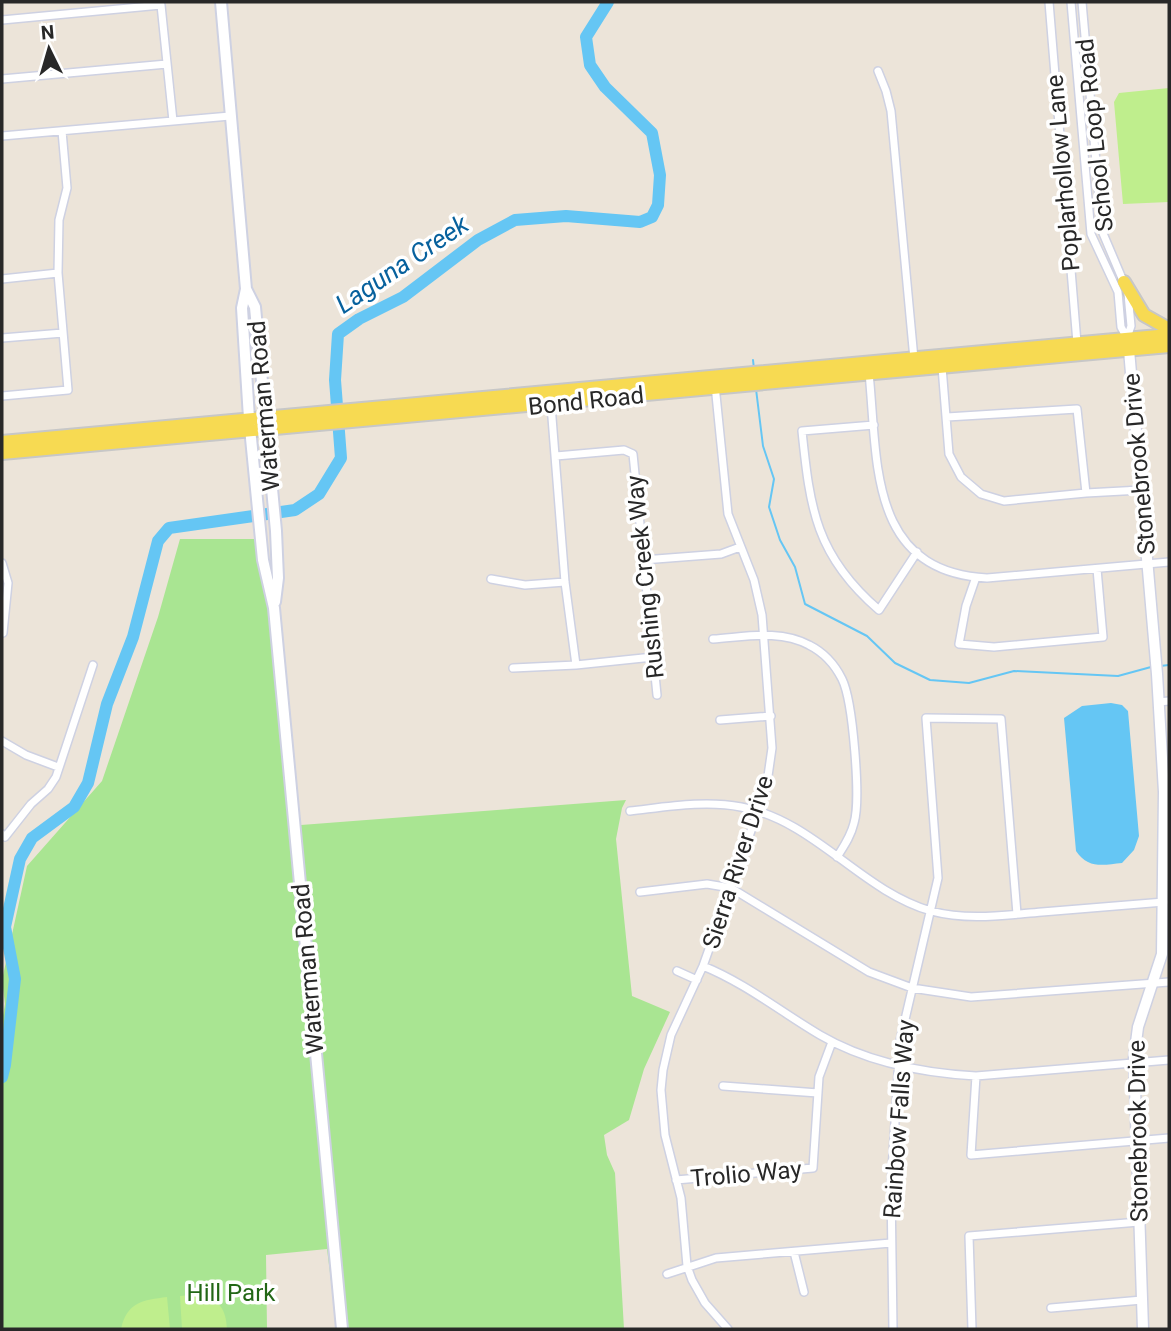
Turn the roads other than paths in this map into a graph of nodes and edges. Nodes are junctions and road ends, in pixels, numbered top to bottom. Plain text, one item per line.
1 (221, 2) edge
2 (1049, 2) edge
3 (1071, 2) edge
4 (1082, 2) edge
5 (2, 20) edge
6 (167, 64) junction
7 (878, 71) dead end
8 (2, 79) edge
9 (230, 116) junction
10 (173, 121) junction
11 (62, 131) junction
12 (2, 136) edge
13 (58, 273) junction
14 (2, 279) edge
15 (1124, 282) junction
16 (246, 289) junction
17 (1147, 317) junction
18 (1131, 319) junction
19 (1169, 329) edge
20 (63, 333) junction
21 (1169, 335) edge
22 (2, 338) edge
23 (1077, 343) junction
24 (1128, 344) junction
25 (1169, 346) edge
26 (914, 359) junction
27 (937, 362) junction
28 (869, 373) junction
29 (769, 377) junction
30 (715, 383) junction
31 (631, 385) junction
32 (2, 396) edge
33 (551, 405) junction
34 (352, 415) junction
35 (947, 418) junction
36 (264, 423) junction
37 (250, 424) junction
38 (874, 425) junction
39 (2, 442) edge
40 (2, 453) edge
41 (556, 456) junction
42 (1141, 491) junction
43 (1086, 493) junction
44 (740, 548) junction
45 (917, 552) junction
46 (643, 560) junction
47 (1169, 562) edge
48 (2, 563) edge
49 (1147, 564) junction
50 (1097, 569) junction
51 (976, 578) junction
52 (491, 579) dead end
53 (565, 582) junction
54 (5, 583) edge
55 (274, 608) junction
56 (3, 634) edge
57 (764, 635) junction
58 (713, 639) dead end
59 (653, 657) junction
60 (93, 665) dead end
61 (576, 665) junction
62 (513, 668) dead end
63 (657, 695) dead end
64 (1169, 701) edge
65 (1158, 702) junction
66 (771, 716) junction
67 (720, 720) dead end
68 (2, 741) edge
69 (58, 767) junction
70 (630, 811) dead end
71 (758, 811) junction
72 (2, 834) edge
73 (836, 857) junction
74 (731, 888) junction
75 (640, 892) dead end
76 (1167, 902) edge
77 (931, 911) junction
78 (1017, 914) junction
79 (704, 966) junction
80 (677, 971) dead end
81 (698, 980) junction
82 (1169, 982) edge
83 (1154, 983) junction
84 (912, 988) junction
85 (832, 1042) junction
86 (1169, 1060) edge
87 (1133, 1063) junction
88 (898, 1065) junction
89 (976, 1076) junction
90 (723, 1086) dead end
91 (818, 1093) junction
92 (1169, 1138) edge
93 (1136, 1141) junction
94 (676, 1180) junction
95 (1139, 1222) junction
96 (891, 1243) junction
97 (794, 1252) junction
98 (687, 1266) junction
99 (667, 1273) dead end
100 (804, 1292) dead end
101 (1142, 1300) junction
102 (1051, 1308) dead end
103 (342, 1329) edge
104 (728, 1329) edge
105 (893, 1329) edge
106 (972, 1329) edge
107 (1143, 1329) edge

1 - 9 main road, Waterman Road
2 - 23 street, Poplarhollow Lane
3 - 24 street, School Loop Road
4 - 15 street, School Loop Road
5 - 6 street
6 - 8 street
6 - 10 street
7 - 26 street
9 - 10 street
9 - 16 main road, Waterman Road
10 - 11 street
11 - 12 street
11 - 13 street
13 - 14 street
13 - 20 street
15 - 17 main road
15 - 18 street, School Loop Road
16 - 36 main road, Waterman Road
16 - 37 main road, Waterman Road
17 - 18 street
17 - 19 main road
18 - 24 street, School Loop Road
20 - 22 street
20 - 32 street
21 - 24 main road, Bond Road
23 - 24 main road, Bond Road
23 - 27 main road, Bond Road
24 - 25 main road, Bond Road
24 - 27 main road, Bond Road
24 - 42 street, Stonebrook Drive
26 - 27 main road, Bond Road
26 - 29 main road, Bond Road
27 - 28 main road, Bond Road
27 - 35 street
28 - 29 main road, Bond Road
28 - 38 street
29 - 30 main road, Bond Road
30 - 31 main road, Bond Road
30 - 33 main road, Bond Road
30 - 44 street, Sierra River Drive
31 - 33 main road
31 - 34 main road, Bond Road
33 - 34 main road, Bond Road
33 - 41 street
34 - 36 main road, Bond Road
35 - 43 street
35 - 43 street
36 - 37 main road, Bond Road
36 - 55 main road, Waterman Road
37 - 39 main road, Bond Road
37 - 40 main road, Bond Road
37 - 55 main road, Waterman Road
38 - 45 street
38 - 45 street
41 - 46 street, Rushing Creek Way
41 - 53 street
42 - 43 street
42 - 49 street, Stonebrook Drive
44 - 46 street
44 - 57 street, Sierra River Drive
45 - 51 street
46 - 59 street, Rushing Creek Way
47 - 49 street
48 - 54 street
49 - 50 street
49 - 65 street, Stonebrook Drive
50 - 51 street
50 - 51 street
52 - 53 street
53 - 61 street
54 - 56 street
55 - 103 main road, Waterman Road
57 - 58 street
57 - 66 street, Sierra River Drive
57 - 73 street
59 - 61 street
59 - 63 street, Rushing Creek Way
60 - 69 street
61 - 62 street
64 - 65 street
65 - 76 street, Stonebrook Drive
66 - 67 street
66 - 71 street, Sierra River Drive
68 - 69 street
69 - 72 street
70 - 71 street
71 - 73 street
71 - 74 street, Sierra River Drive
73 - 77 street
74 - 75 street
74 - 79 street, Sierra River Drive
74 - 84 street
76 - 78 street
76 - 83 street, Stonebrook Drive
77 - 78 street
77 - 78 street, Rainbow Falls Way
77 - 84 street, Rainbow Falls Way
79 - 81 street, Sierra River Drive
79 - 85 street
80 - 81 street
81 - 94 street, Sierra River Drive
82 - 83 street
83 - 84 street
83 - 87 street, Stonebrook Drive
84 - 88 street, Rainbow Falls Way
85 - 88 street
85 - 91 street, Trolio Way
86 - 87 street
87 - 89 street
87 - 93 street, Stonebrook Drive
88 - 89 street
88 - 96 street, Rainbow Falls Way
89 - 93 street
90 - 91 street
91 - 94 street, Trolio Way
92 - 93 street
93 - 95 street, Stonebrook Drive
94 - 98 street, Sierra River Drive
95 - 101 street, Stonebrook Drive
95 - 106 street
96 - 97 street
96 - 105 street, Rainbow Falls Way
97 - 98 street
97 - 100 street
98 - 99 street
98 - 104 street, Sierra River Drive
101 - 102 street
101 - 107 street, Stonebrook Drive

